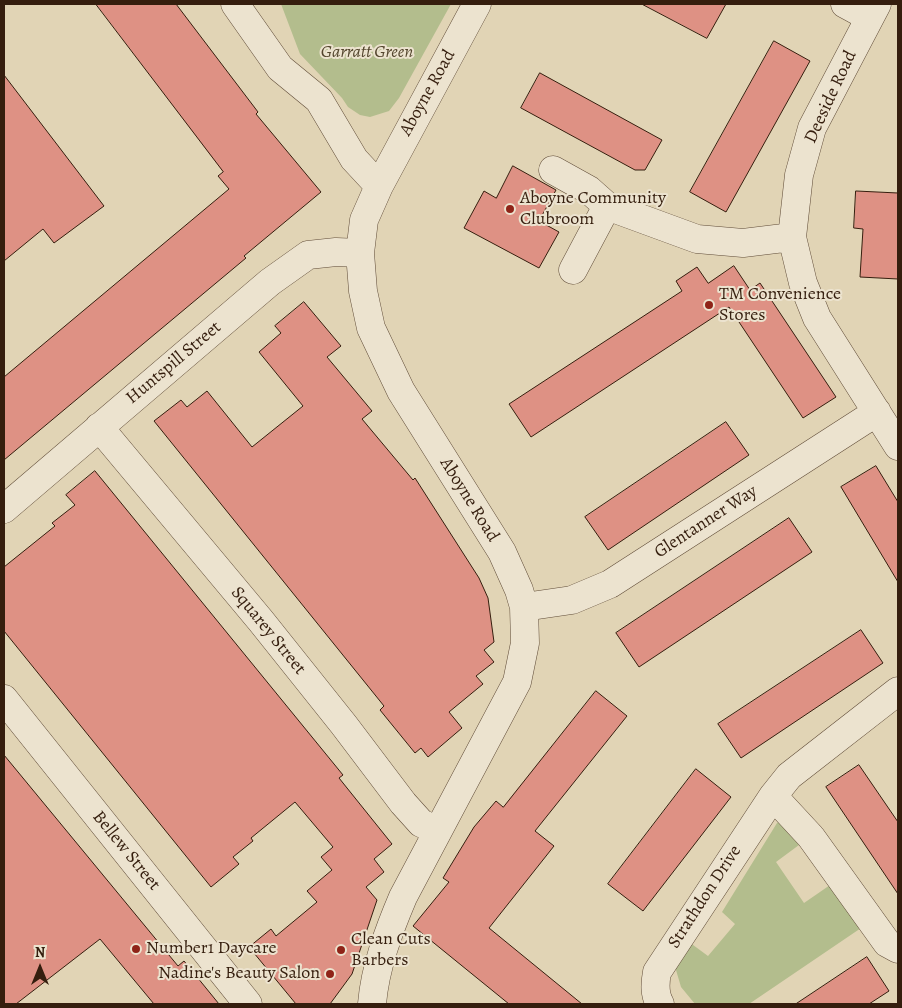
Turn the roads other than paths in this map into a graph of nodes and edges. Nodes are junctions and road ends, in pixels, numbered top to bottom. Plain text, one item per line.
1 (235, 4) edge
2 (477, 4) edge
3 (845, 4) edge
4 (873, 11) edge
5 (553, 170) dead end
6 (379, 186) junction
7 (607, 206) junction
8 (792, 237) junction
9 (360, 254) junction
10 (573, 270) dead end
11 (877, 412) junction
12 (100, 427) junction
13 (898, 446) edge
14 (4, 509) edge
15 (524, 607) junction
16 (898, 690) edge
17 (4, 699) edge
18 (773, 796) junction
19 (438, 831) junction
20 (898, 949) edge
21 (248, 1004) edge
22 (372, 1004) edge
23 (660, 1004) edge

1 - 6 street
2 - 6 street, Aboyne Road
3 - 4 street, Deeside Road
4 - 8 street, Deeside Road
5 - 7 street
6 - 9 street, Aboyne Road
7 - 8 street
7 - 10 street
8 - 11 street, Deeside Road
9 - 12 street, Huntspill Street
9 - 15 street, Aboyne Road
11 - 13 street, Deeside Road
11 - 15 street, Glentanner Way
12 - 14 street, Huntspill Street
12 - 19 street, Squarey Street
15 - 19 street, Aboyne Road
16 - 18 street, Strathdon Drive
17 - 21 street, Bellew Street
18 - 20 street
18 - 23 street, Strathdon Drive
19 - 22 street, Aboyne Road

